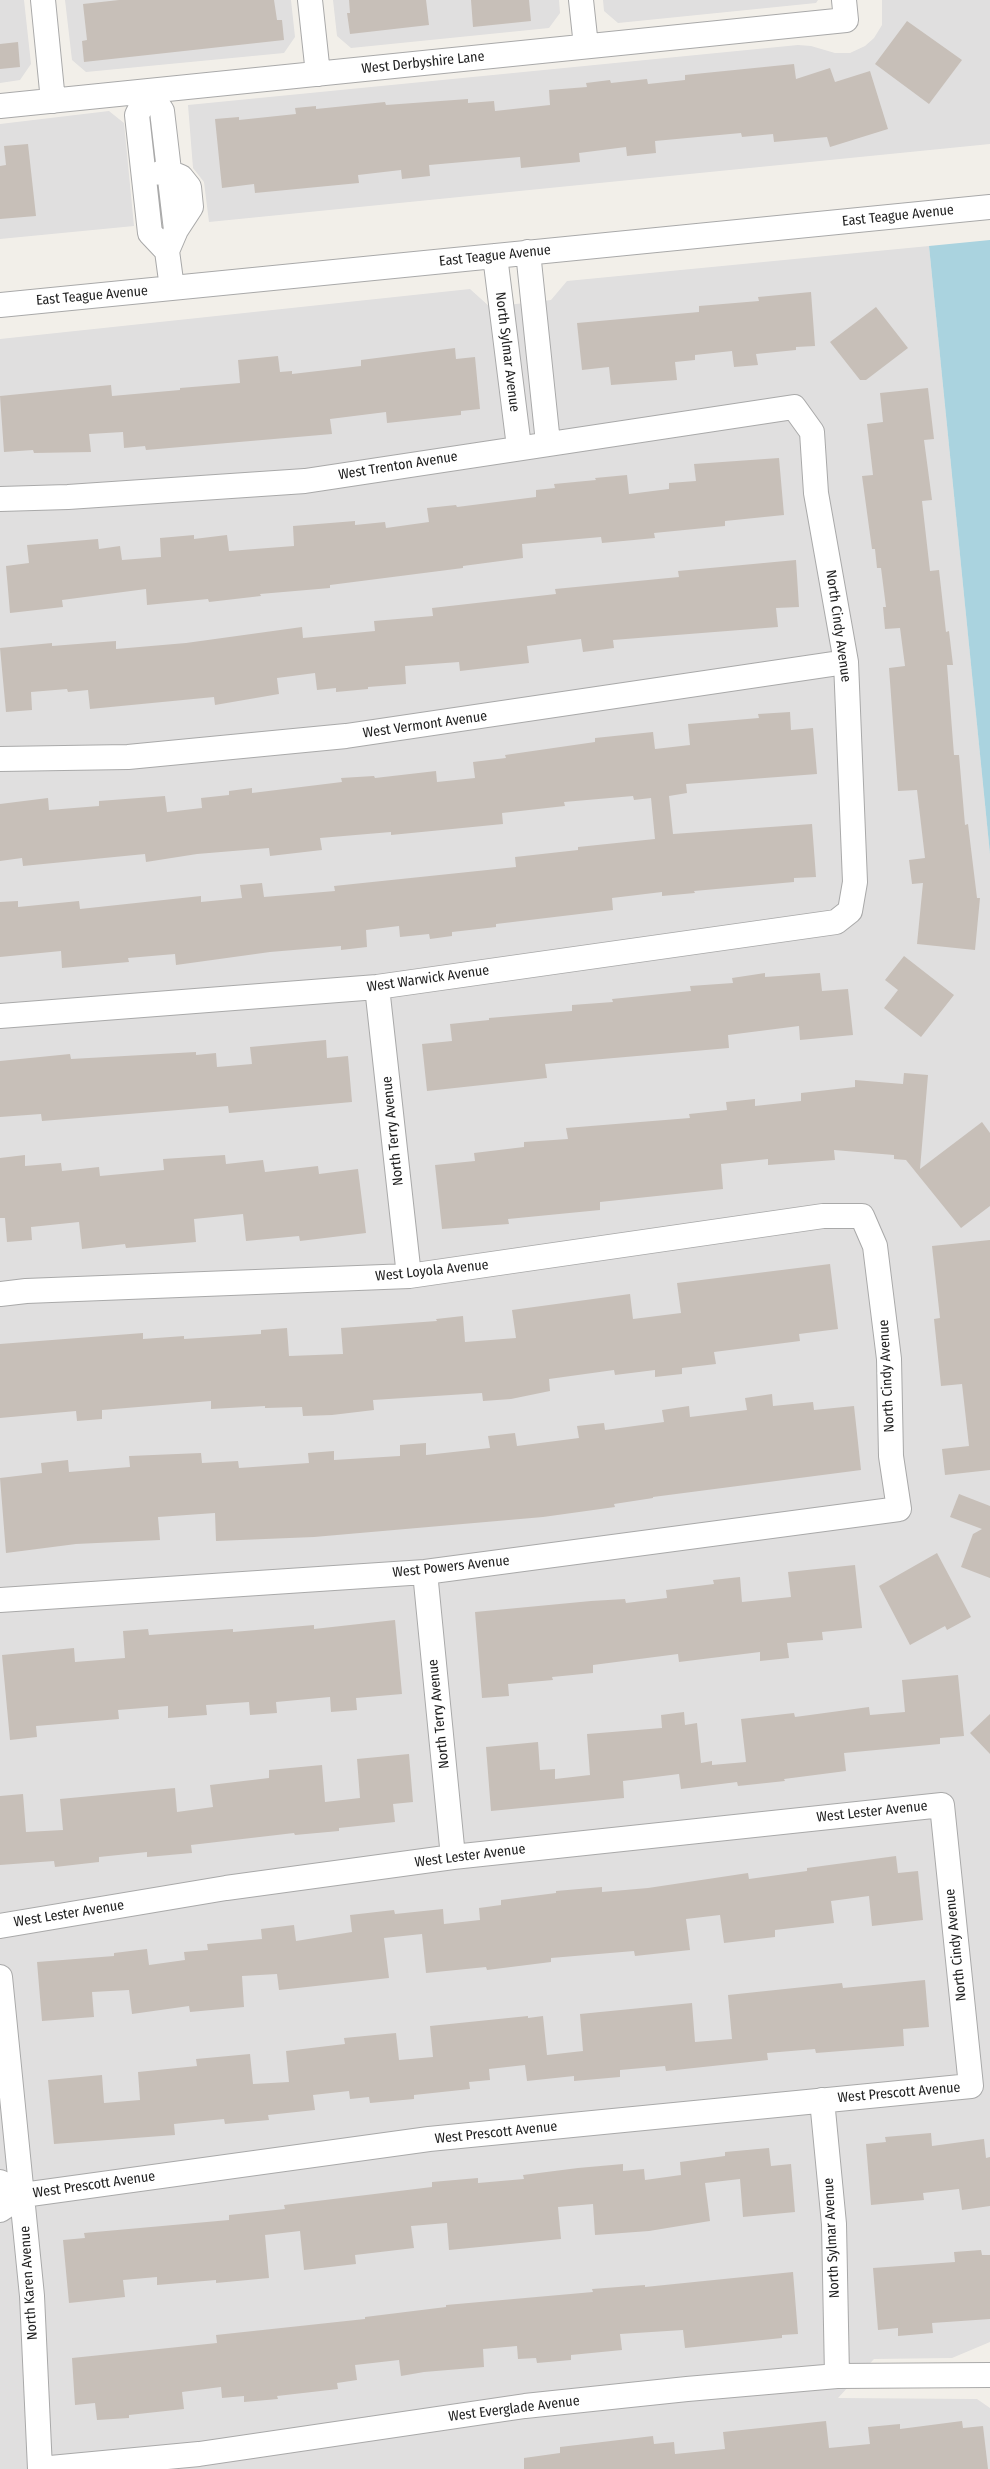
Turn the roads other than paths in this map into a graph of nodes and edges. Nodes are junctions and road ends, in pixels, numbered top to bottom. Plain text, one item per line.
1 (43, 0) edge
2 (310, 0) edge
3 (581, 0) edge
4 (845, 10) edge
5 (586, 46) junction
6 (318, 74) junction
7 (148, 91) junction
8 (53, 101) junction
9 (0, 106) edge
10 (169, 172) junction
11 (143, 175) junction
12 (990, 207) edge
13 (171, 240) junction
14 (528, 252) junction
15 (495, 256) junction
16 (172, 288) junction
17 (0, 304) edge
18 (794, 407) joint
19 (548, 443) junction
20 (519, 448) junction
21 (0, 499) edge
22 (846, 662) junction
23 (0, 759) edge
24 (850, 911) joint
25 (376, 987) junction
26 (0, 1016) edge
27 (862, 1216) joint
28 (409, 1276) junction
29 (0, 1294) edge
30 (899, 1509) joint
31 (425, 1572) junction
32 (0, 1600) edge
33 (942, 1804) joint
34 (452, 1857) junction
35 (0, 1926) edge
36 (0, 1977) edge
37 (971, 2086) joint
38 (822, 2100) junction
39 (0, 2182) edge
40 (23, 2195) junction
41 (0, 2210) edge
42 (990, 2375) edge
43 (837, 2376) junction
44 (40, 2469) edge

1 - 8 street
2 - 6 street
3 - 5 street
4 - 5 street, West Derbyshire Lane
5 - 6 street, West Derbyshire Lane
6 - 7 street, West Derbyshire Lane
7 - 8 street, West Derbyshire Lane
7 - 10 street
7 - 11 street
8 - 9 street, West Derbyshire Lane
10 - 11 street
10 - 13 street
11 - 13 street
12 - 14 street, East Teague Avenue
13 - 16 street
14 - 15 street, East Teague Avenue
14 - 19 street
15 - 16 street, East Teague Avenue
15 - 20 street, North Sylmar Avenue
16 - 17 street, East Teague Avenue
18 - 19 street, West Trenton Avenue
18 - 22 street, North Cindy Avenue
19 - 20 street, West Trenton Avenue
20 - 21 street, West Trenton Avenue
22 - 23 street, West Vermont Avenue
22 - 24 street, North Cindy Avenue
24 - 25 street, West Warwick Avenue
25 - 26 street, West Warwick Avenue
25 - 28 street, North Terry Avenue
27 - 28 street, West Loyola Avenue
27 - 30 street, North Cindy Avenue
28 - 29 street, West Loyola Avenue
30 - 31 street, West Powers Avenue
31 - 32 street, West Powers Avenue
31 - 34 street, North Terry Avenue
33 - 34 street, West Lester Avenue
33 - 37 street, North Cindy Avenue
34 - 35 street, West Lester Avenue
36 - 40 street, North Karen Avenue
37 - 38 street, West Prescott Avenue
38 - 40 street, West Prescott Avenue
38 - 43 street, North Sylmar Avenue
39 - 40 street, West Prescott Avenue
40 - 41 street, West Prescott Avenue
40 - 44 street, North Karen Avenue
42 - 43 street, West Everglade Avenue
43 - 44 street, West Everglade Avenue

